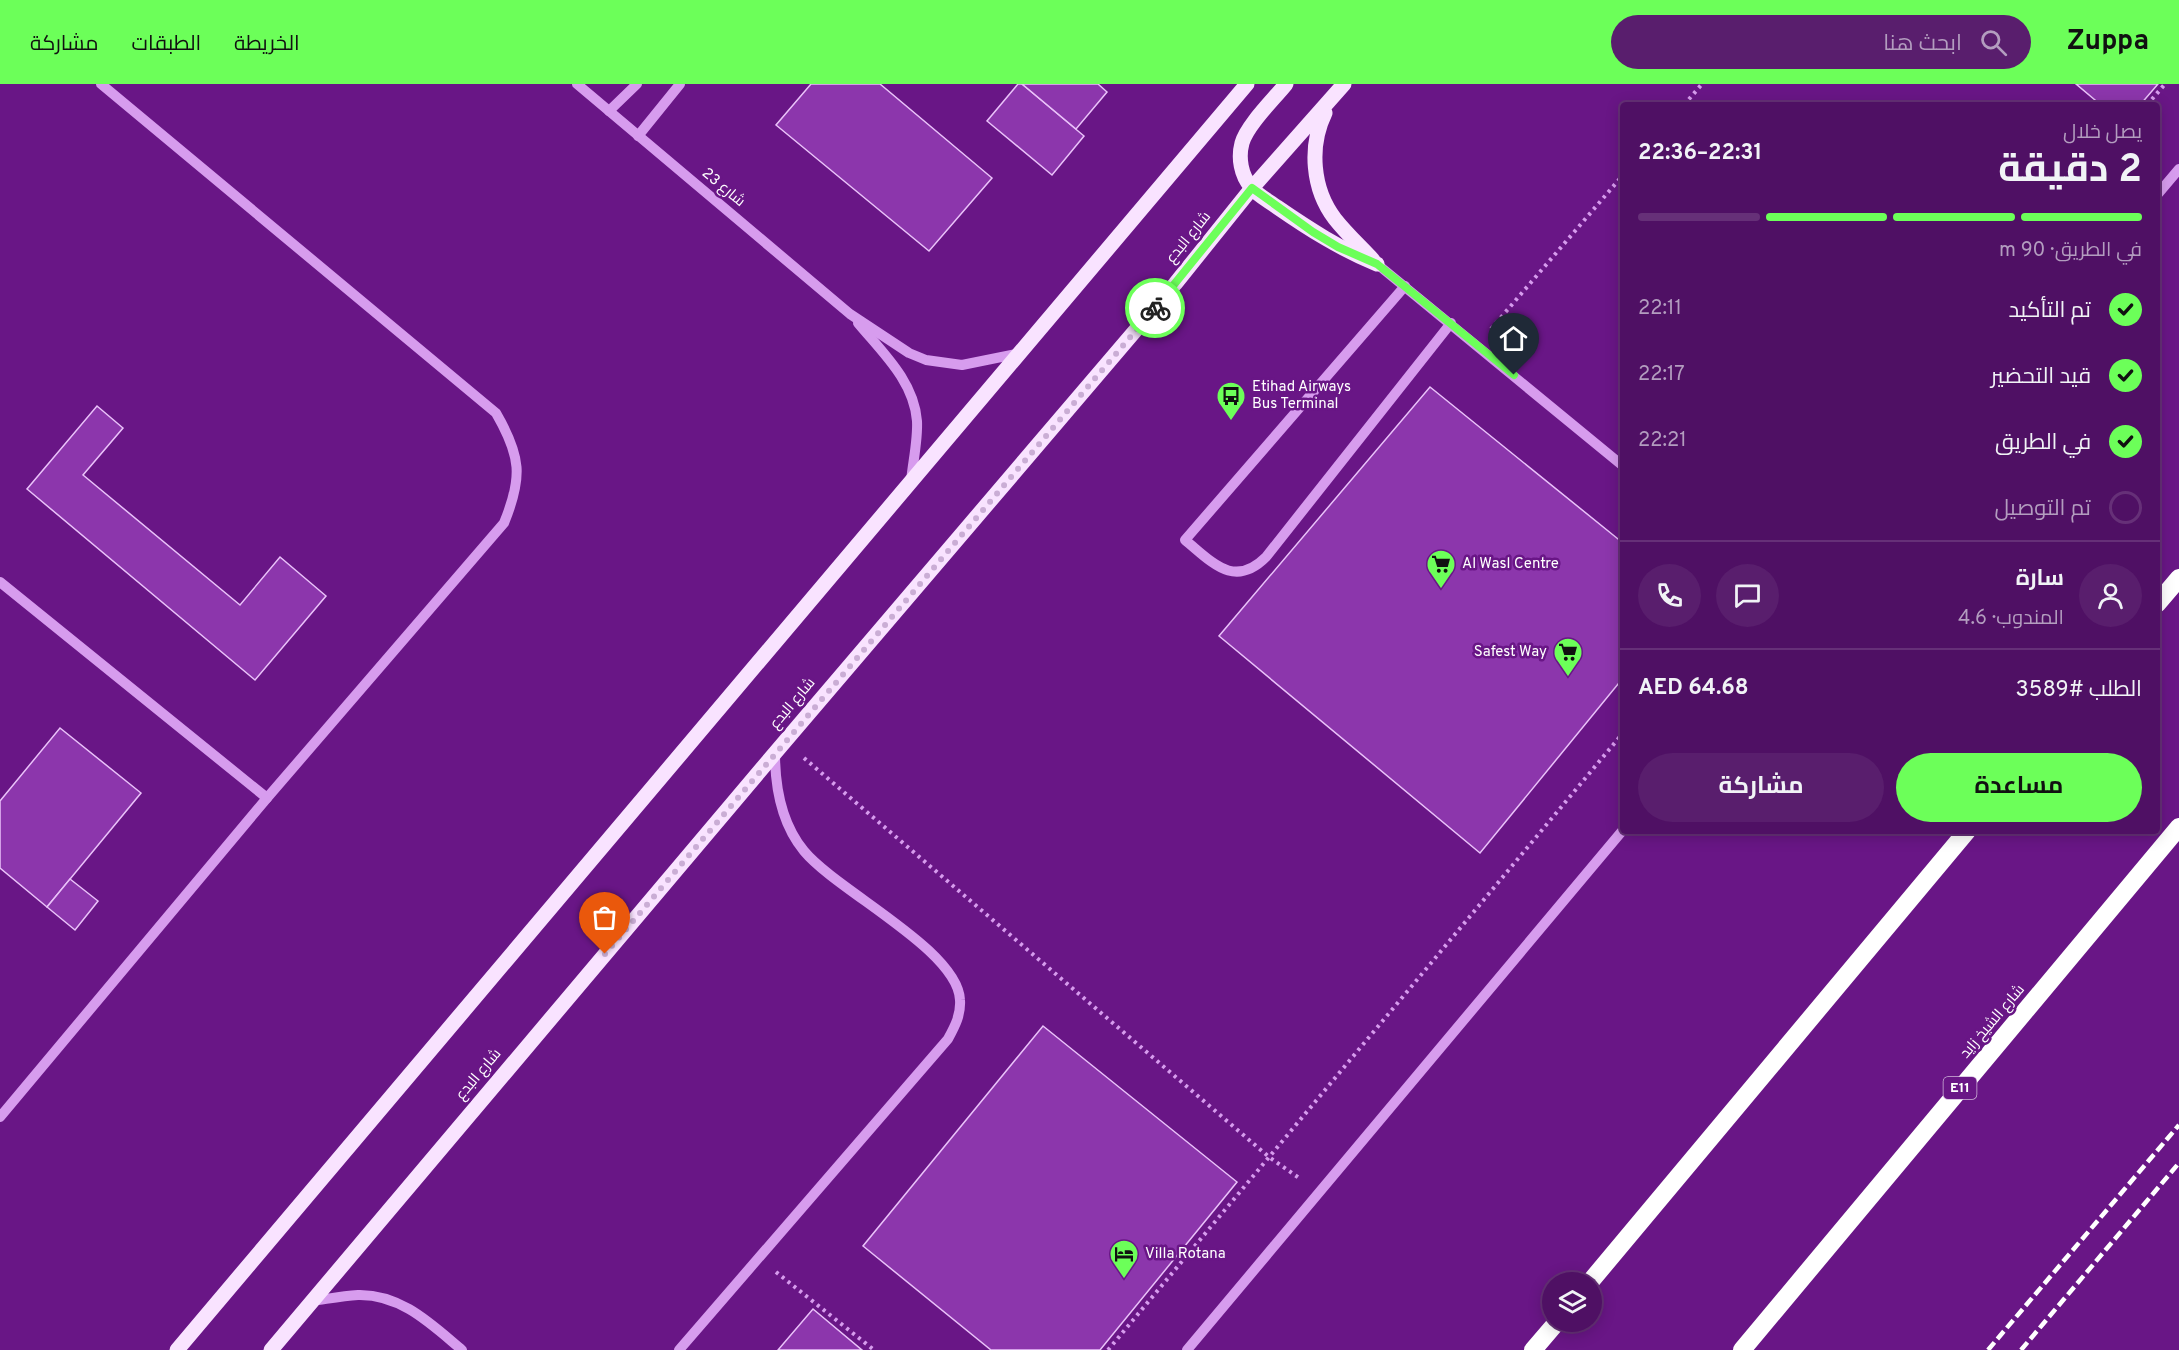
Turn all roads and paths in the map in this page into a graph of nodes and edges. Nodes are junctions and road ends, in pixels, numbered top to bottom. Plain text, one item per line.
1 (101, 84) edge
2 (577, 84) edge
3 (637, 84) edge
4 (680, 84) edge
5 (1247, 84) edge
6 (1286, 84) edge
7 (1344, 84) edge
8 (1702, 84) edge
9 (2165, 84) edge
10 (1331, 100) junction
11 (1687, 102) edge
12 (2150, 102) edge
13 (609, 111) junction
14 (638, 136) junction
15 (2179, 169) edge
16 (1620, 179) edge
17 (1252, 188) junction
18 (2160, 191) edge
19 (1377, 264) junction
20 (1405, 286) junction
21 (850, 314) junction
22 (1451, 323) junction
23 (1477, 345) junction
24 (1021, 353) junction
25 (1620, 464) edge
26 (910, 484) junction
27 (2179, 578) edge
28 (0, 582) edge
29 (2160, 600) edge
30 (1620, 737) edge
31 (780, 747) junction
32 (267, 798) junction
33 (2179, 827) edge
34 (1620, 834) edge
35 (1964, 834) edge
36 (0, 1117) edge
37 (1269, 1157) junction
38 (1320, 1192) junction
39 (759, 1258) junction
40 (1598, 1272) edge
41 (312, 1301) junction
42 (1548, 1332) edge
43 (177, 1350) edge
44 (271, 1350) edge
45 (462, 1350) edge
46 (679, 1350) edge
47 (874, 1350) edge
48 (1108, 1350) edge
49 (1187, 1350) edge
50 (1533, 1350) edge
51 (1742, 1350) edge

1 - 32 street
2 - 13 street, شارع 23
3 - 13 street
4 - 14 street
5 - 24 main road
6 - 17 main road
7 - 10 main road, شارع البدع
8 - 11 path
9 - 12 path
10 - 17 main road, شارع البدع
10 - 19 main road
13 - 14 street, شارع 23
14 - 21 street, شارع 23
15 - 18 street
16 - 23 path
17 - 19 main road
17 - 31 main road, شارع البدع
19 - 20 street
20 - 22 street
20 - 22 street
21 - 24 street, شارع 23
21 - 26 street, شارع 23
22 - 23 street
23 - 25 street
24 - 26 main road
26 - 43 main road
27 - 29 highway
28 - 32 street
30 - 37 path
31 - 37 path
31 - 39 street
31 - 41 main road, شارع البدع
32 - 36 street
33 - 51 highway, شارع الشيخ زايد / E11
34 - 38 street
35 - 40 highway
37 - 38 path
37 - 48 path
38 - 49 street
39 - 46 street
39 - 47 path
41 - 44 main road, شارع البدع
41 - 45 street
42 - 50 highway

